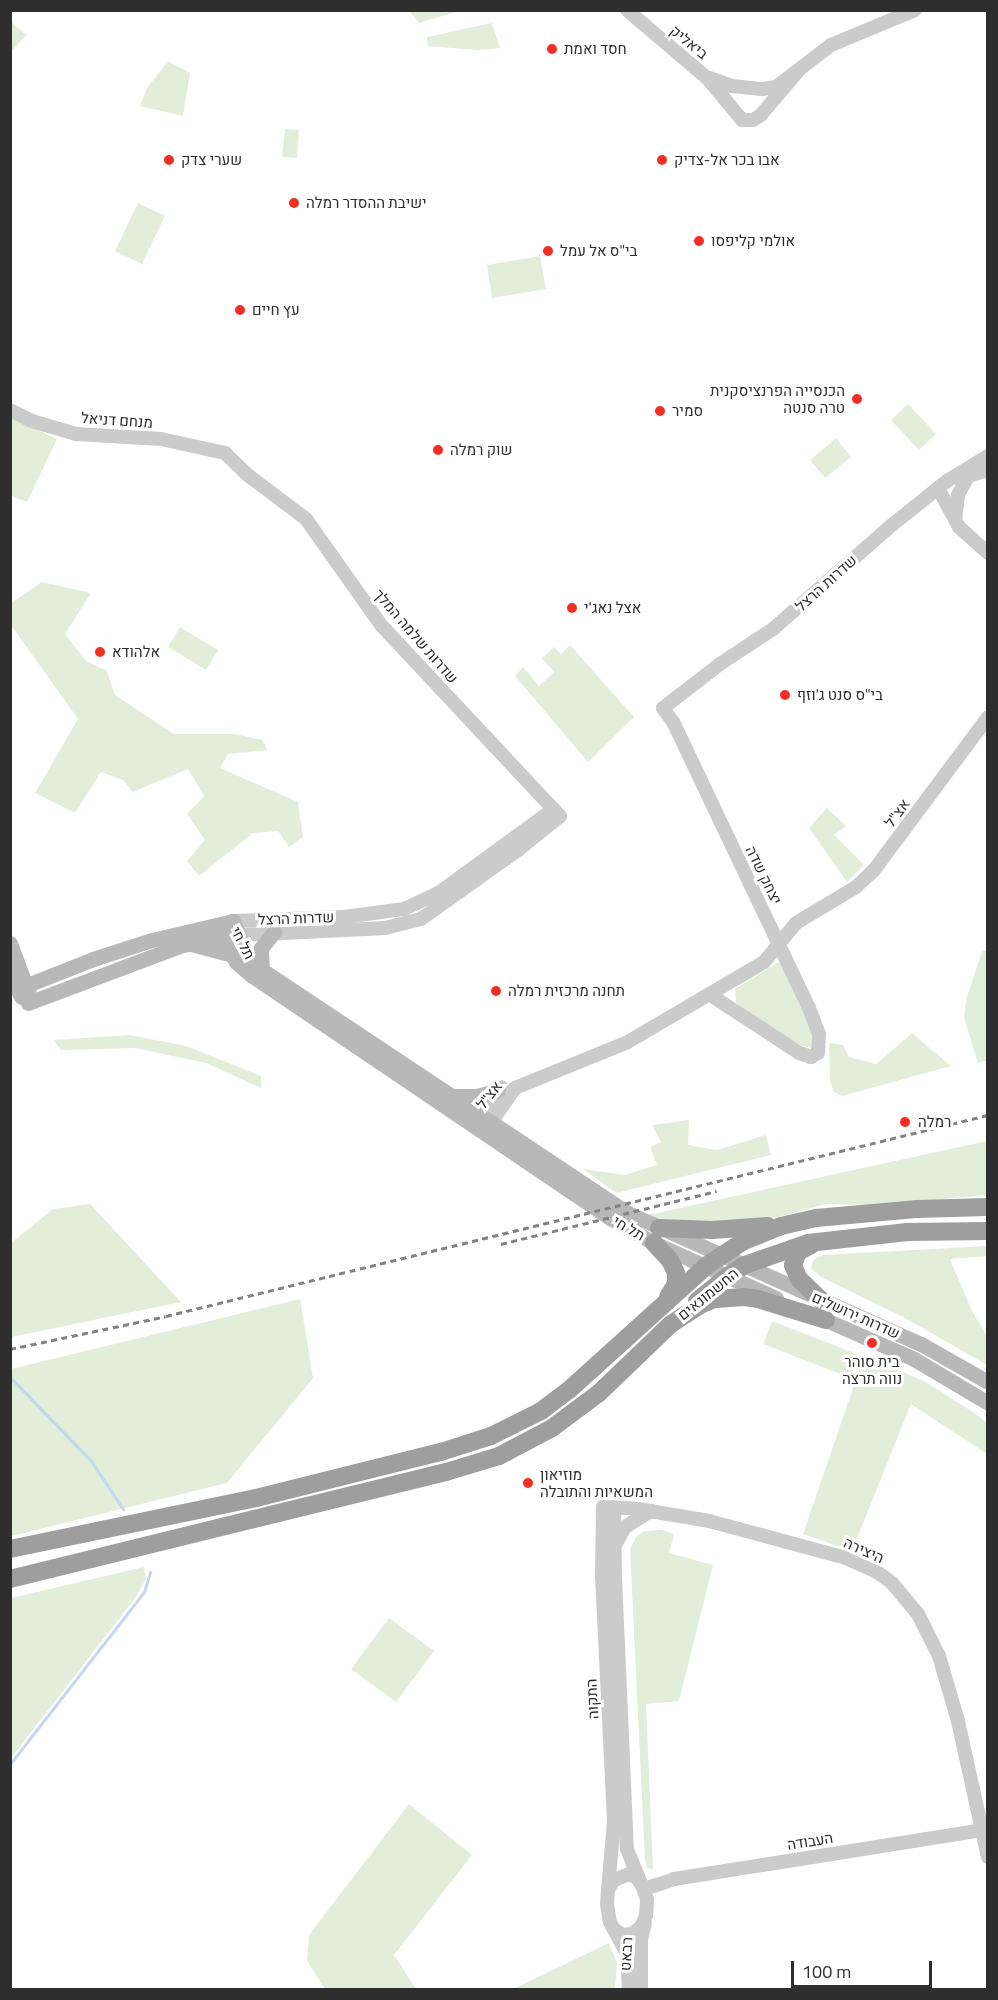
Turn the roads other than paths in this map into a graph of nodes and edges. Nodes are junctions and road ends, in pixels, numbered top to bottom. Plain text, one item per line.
1 (627, 10) edge
2 (915, 10) edge
3 (799, 70) junction
4 (703, 74) junction
5 (748, 88) junction
6 (732, 108) junction
7 (763, 113) junction
8 (10, 410) edge
9 (225, 453) joint
10 (987, 456) edge
11 (987, 471) edge
12 (938, 488) junction
13 (955, 522) junction
14 (987, 553) edge
15 (663, 708) joint
16 (987, 717) edge
17 (557, 812) junction
18 (234, 931) junction
19 (274, 932) junction
20 (10, 943) edge
21 (189, 943) junction
22 (780, 943) junction
23 (232, 955) junction
24 (262, 970) junction
25 (10, 972) edge
26 (732, 982) junction
27 (22, 987) junction
28 (709, 994) junction
29 (735, 1009) junction
30 (672, 1016) junction
31 (498, 1090) junction
32 (452, 1096) junction
33 (484, 1121) junction
34 (987, 1207) edge
35 (811, 1219) junction
36 (987, 1231) edge
37 (656, 1235) junction
38 (824, 1240) junction
39 (713, 1261) junction
40 (745, 1265) junction
41 (728, 1276) junction
42 (821, 1300) junction
43 (653, 1315) junction
44 (826, 1320) junction
45 (671, 1324) junction
46 (987, 1382) edge
47 (987, 1403) edge
48 (609, 1507) junction
49 (651, 1511) junction
50 (614, 1547) junction
51 (10, 1549) edge
52 (10, 1579) edge
53 (982, 1830) junction
54 (987, 1857) edge
55 (642, 1885) junction
56 (608, 1890) junction
57 (645, 1919) junction
58 (614, 1929) junction
59 (629, 1989) edge
60 (641, 1989) edge

1 - 4 street, ביאליק
2 - 3 street
3 - 5 street
3 - 7 street
4 - 5 street, ביאליק
4 - 6 street, ביאליק
5 - 6 street
5 - 7 street
6 - 7 street
8 - 9 street, מנחם דניאל
9 - 17 street, שדרות שלמה המלך
10 - 12 street, שדרות הרצל
11 - 13 street
12 - 13 street
12 - 15 street, שדרות הרצל
13 - 14 street
15 - 22 street, יצחק שדה
16 - 22 street, אצ"ל
17 - 18 street, שדרות הרצל
17 - 19 street, שדרות הרצל
18 - 19 street, שדרות הרצל
18 - 21 main road, שדרות הרצל
18 - 23 main road, תל חי
18 - 24 main road, תל חי
18 - 27 main road, שדרות הרצל
19 - 24 main road
20 - 27 main road
21 - 23 main road
21 - 27 main road, שדרות הרצל
22 - 26 street, אצ"ל
22 - 29 street, יצחק שדה
23 - 33 main road, תל חי
24 - 32 main road, תל חי
25 - 27 main road
26 - 28 street, אצ"ל
26 - 29 street
28 - 29 street
28 - 30 street, אצ"ל
30 - 31 street, אצ"ל
30 - 33 street, אצ"ל
31 - 32 main road
31 - 33 street, אצ"ל
32 - 33 main road, תל חי
33 - 37 main road, תל חי
34 - 35 highway
35 - 37 highway
35 - 39 highway
36 - 38 highway
37 - 39 main road, תל חי
37 - 43 highway
38 - 40 highway, החשמונאים
38 - 42 highway
39 - 40 main road, שדרות ירושלים
39 - 41 main road, תל חי
39 - 43 highway
40 - 41 highway, החשמונאים
40 - 42 main road, שדרות ירושלים
41 - 44 main road, שדרות ירושלים
41 - 45 highway, החשמונאים
42 - 46 main road, שדרות ירושלים
43 - 51 highway
44 - 45 highway
44 - 47 main road, שדרות ירושלים
45 - 52 highway
48 - 49 street, היצירה
48 - 50 street, התקוה
48 - 56 street, התקוה
49 - 50 street
49 - 53 street, היצירה
50 - 55 street, התקוה
53 - 54 street, היצירה
53 - 55 street, העבודה
55 - 56 street
55 - 57 street
56 - 58 street
57 - 58 street
57 - 60 street, רבאט
58 - 59 street, רבאט

